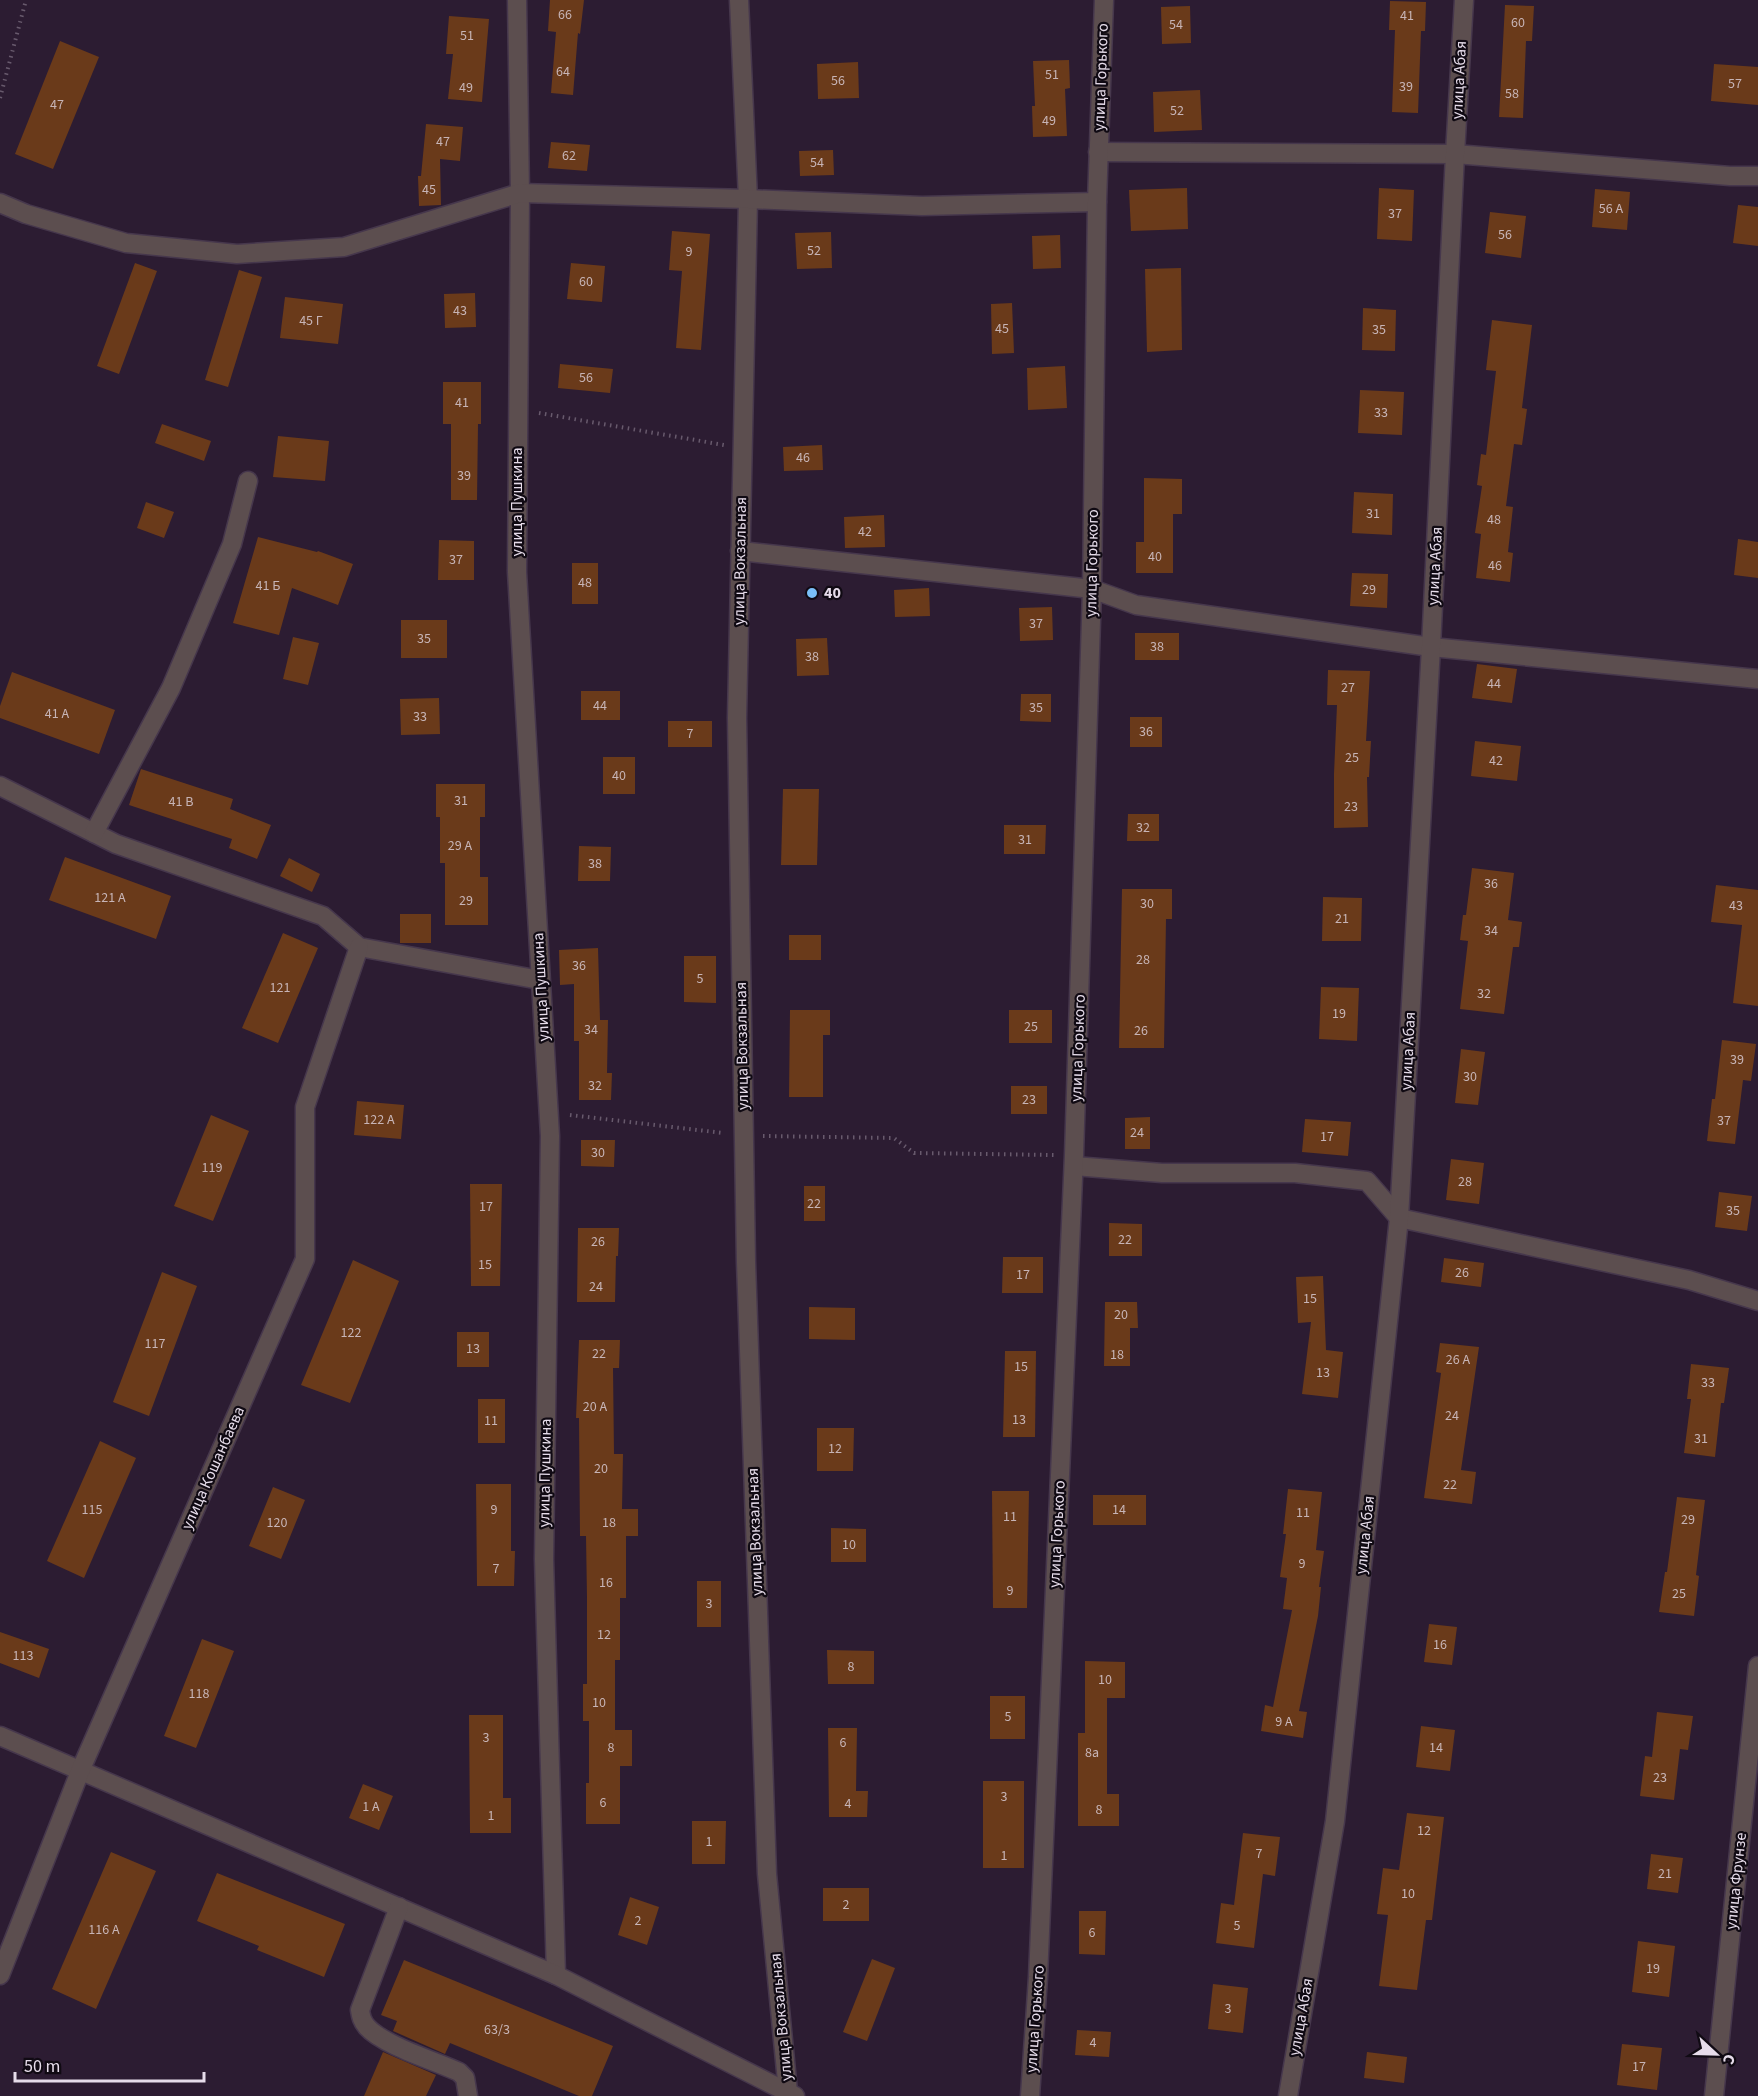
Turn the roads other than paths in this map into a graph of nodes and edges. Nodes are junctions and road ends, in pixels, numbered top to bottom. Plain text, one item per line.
1 (517, 0) edge
2 (739, 0) edge
3 (1104, 0) edge
4 (1464, 0) edge
5 (1098, 152) junction
6 (1455, 154) junction
7 (1758, 176) edge
8 (519, 194) junction
9 (748, 199) junction
10 (1097, 202) junction
11 (0, 203) edge
12 (249, 481) dead end
13 (740, 551) junction
14 (1092, 589) junction
15 (1431, 647) junction
16 (1758, 679) edge
17 (0, 786) edge
18 (94, 834) junction
19 (359, 947) junction
20 (540, 980) junction
21 (1074, 1161) junction
22 (1399, 1218) junction
23 (1758, 1301) edge
24 (1758, 1666) edge
25 (0, 1736) edge
26 (81, 1769) junction
27 (399, 1907) junction
28 (0, 1975) edge
29 (556, 1975) junction
30 (790, 2095) edge
31 (468, 2096) edge
32 (1030, 2096) edge
33 (1288, 2096) edge
34 (1714, 2096) edge

1 - 8 street, улица Пушкина
2 - 9 street, улица Вокзальная
3 - 5 street, улица Горького
4 - 6 street, улица Абая
5 - 6 street
5 - 10 street, улица Горького
6 - 7 street
6 - 15 street, улица Абая
8 - 9 street
8 - 11 street
8 - 20 street, улица Пушкина
9 - 10 street
9 - 13 street, улица Вокзальная
10 - 14 street, улица Горького
12 - 18 street
13 - 14 street
13 - 30 street, улица Вокзальная
14 - 15 street
14 - 21 street, улица Горького
15 - 16 street
15 - 22 street, улица Абая
17 - 18 street
18 - 19 street
19 - 20 street
19 - 26 street, улица Кошанбаева
20 - 29 street, улица Пушкина
21 - 22 street
21 - 32 street, улица Горького
22 - 23 street
22 - 33 street, улица Абая
24 - 34 street, улица Фрунзе
25 - 26 street
26 - 27 street
26 - 28 street, улица Кошанбаева
27 - 29 street
27 - 31 street
29 - 30 street

